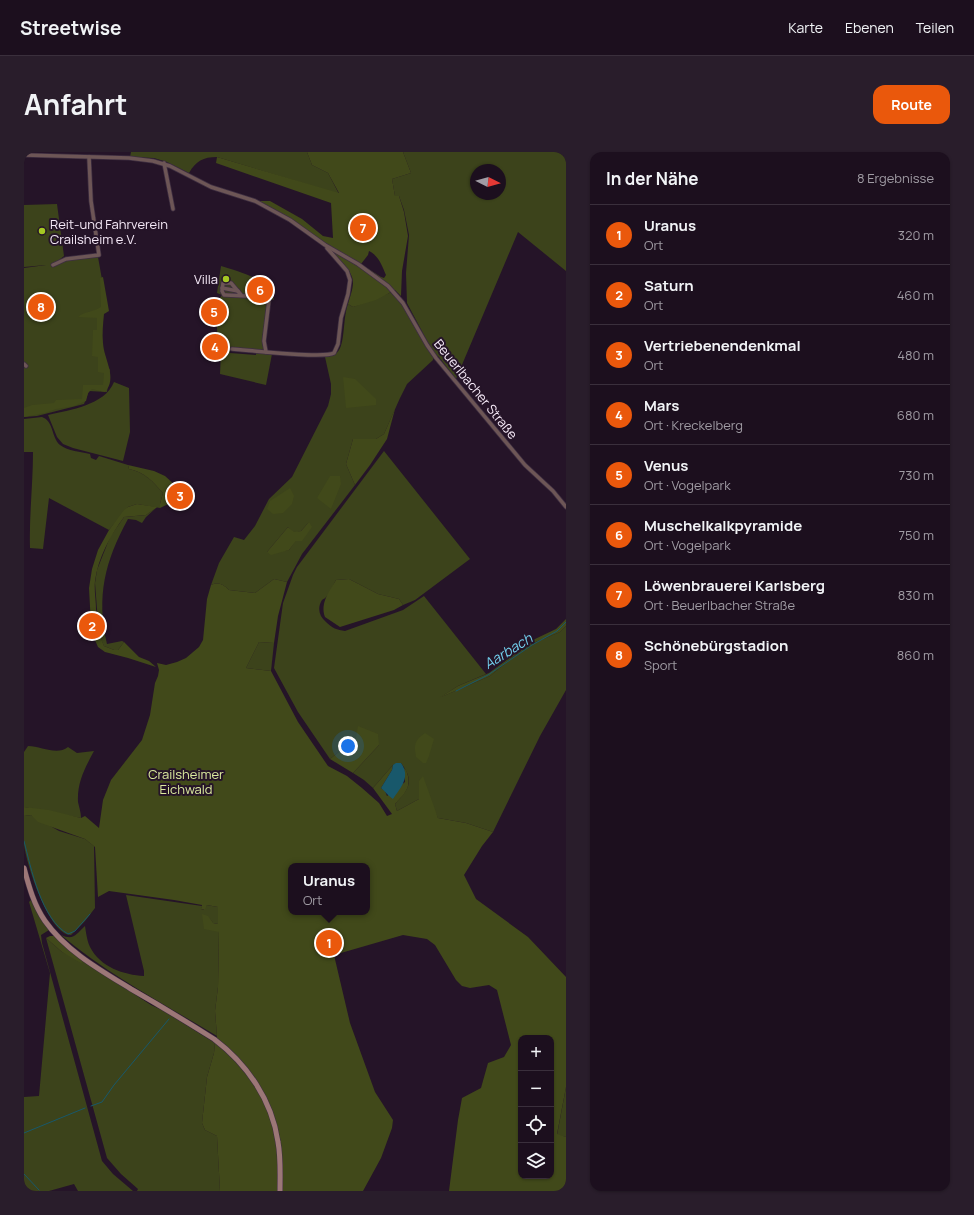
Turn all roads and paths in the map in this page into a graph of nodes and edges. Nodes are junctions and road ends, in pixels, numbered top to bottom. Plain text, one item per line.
1 (24, 155) edge
2 (89, 157) junction
3 (164, 164) junction
4 (173, 209) dead end
5 (325, 245) junction
6 (53, 265) dead end
7 (222, 288) junction
8 (238, 291) junction
9 (242, 296) junction
10 (232, 349) dead end
11 (266, 352) junction
12 (566, 507) edge
13 (24, 868) edge
14 (280, 1191) edge

1 - 2 street, Beuerlbacher Straße
2 - 3 street, Beuerlbacher Straße
2 - 6 street
3 - 4 street
3 - 5 street, Beuerlbacher Straße
5 - 11 street
5 - 12 street, Beuerlbacher Straße
7 - 8 street
7 - 8 street
7 - 9 street
8 - 9 street
9 - 11 street
10 - 11 street
13 - 14 main road

